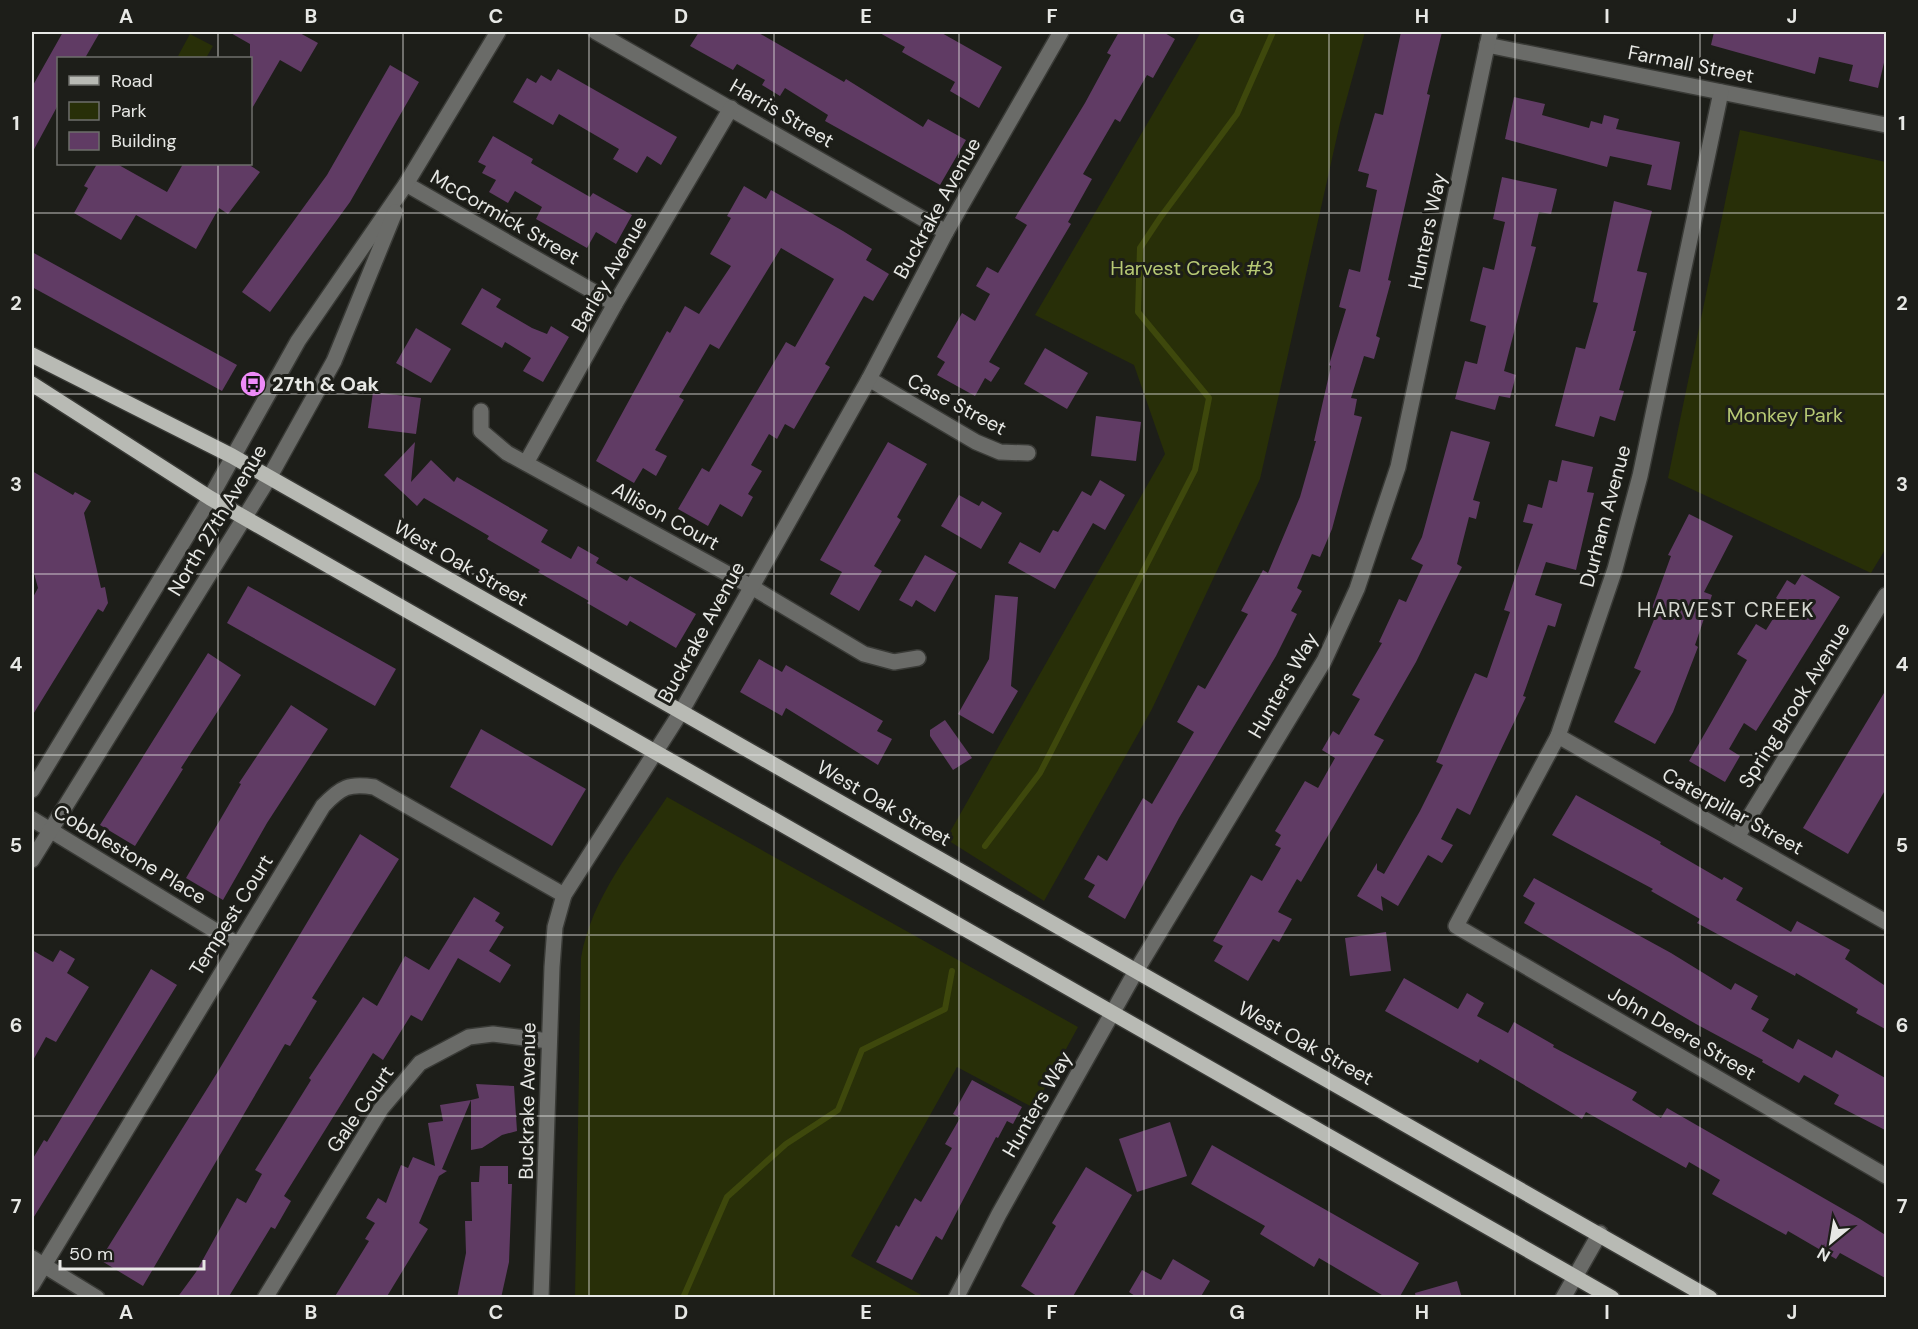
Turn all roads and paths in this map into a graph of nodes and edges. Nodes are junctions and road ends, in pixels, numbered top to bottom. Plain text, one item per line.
1 (498, 32) edge
2 (596, 32) edge
3 (1058, 33) edge
4 (1489, 38) edge
5 (1721, 92) junction
6 (731, 108) junction
7 (1887, 125) edge
8 (406, 184) junction
9 (946, 232) junction
10 (615, 304) junction
11 (32, 355) edge
12 (869, 379) junction
13 (32, 384) edge
14 (481, 411) dead end
15 (1028, 453) dead end
16 (232, 456) junction
17 (526, 463) junction
18 (269, 478) junction
19 (210, 498) junction
20 (245, 518) junction
21 (750, 586) junction
22 (1887, 595) edge
23 (918, 658) dead end
24 (681, 712) junction
25 (1558, 736) junction
26 (653, 752) junction
27 (32, 790) edge
28 (32, 819) edge
29 (50, 830) junction
30 (1737, 837) junction
31 (32, 860) edge
32 (564, 895) junction
33 (1887, 922) edge
34 (1456, 926) joint
35 (237, 944) junction
36 (1137, 971) junction
37 (1113, 1013) junction
38 (549, 1041) junction
39 (1887, 1176) edge
40 (1600, 1233) junction
41 (38, 1261) edge
42 (1575, 1276) junction
43 (32, 1285) edge
44 (97, 1298) edge
45 (265, 1298) edge
46 (541, 1298) edge
47 (956, 1298) edge
48 (1563, 1298) edge
49 (1612, 1298) edge
50 (1710, 1298) edge

1 - 8 street, North 27th Avenue
2 - 6 street, Harris Street
3 - 9 street, Buckrake Avenue
4 - 5 street, Farmall Street
4 - 36 street, Hunters Way
5 - 7 street, Farmall Street
5 - 25 street, Durham Avenue
6 - 9 street, Harris Street
6 - 10 street, Barley Avenue
8 - 10 street, McCormick Street
8 - 16 street, North 27th Avenue
8 - 18 street, North 27th Avenue
9 - 12 street, Buckrake Avenue
10 - 17 street, Barley Avenue
11 - 16 main road, West Oak Street
12 - 15 street, Case Street
12 - 21 street, Buckrake Avenue
13 - 19 main road
14 - 17 street, Allison Court
16 - 18 main road, West Oak Street
16 - 19 street, North 27th Avenue
17 - 21 street, Allison Court
18 - 20 street, North 27th Avenue
18 - 24 main road, West Oak Street
19 - 20 main road
19 - 27 street, North 27th Avenue
20 - 26 main road
20 - 29 street, North 27th Avenue
21 - 23 street, Allison Court
21 - 24 street, Buckrake Avenue
22 - 30 street, Spring Brook Avenue
24 - 26 street, Buckrake Avenue
24 - 36 main road, West Oak Street
25 - 30 street, Caterpillar Street
25 - 34 street, Durham Avenue
26 - 32 street, Buckrake Avenue
26 - 37 main road
28 - 29 street, Cobblestone Place
29 - 31 street, North 27th Avenue
29 - 35 street, Cobblestone Place
30 - 33 street, Caterpillar Street
32 - 35 street, Tempest Court
32 - 38 street, Buckrake Avenue
34 - 39 street, John Deere Street
35 - 41 street, Tempest Court
36 - 37 street, Hunters Way
36 - 40 main road, West Oak Street
37 - 42 main road
37 - 47 street, Hunters Way
38 - 45 street, Gale Court
38 - 46 street, Buckrake Avenue
40 - 42 street
40 - 50 main road, West Oak Street
41 - 43 street, Tempest Court
41 - 44 street
42 - 48 street
42 - 49 main road

